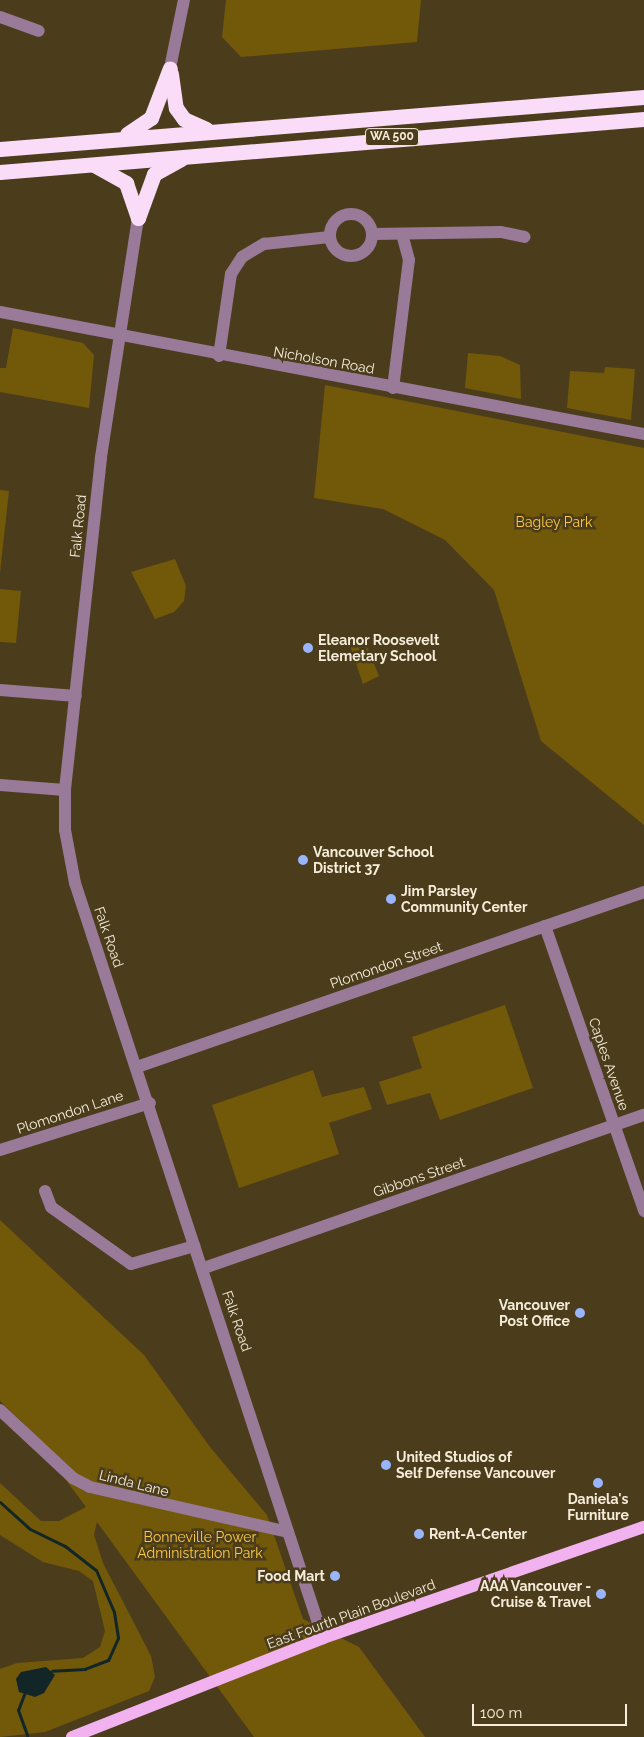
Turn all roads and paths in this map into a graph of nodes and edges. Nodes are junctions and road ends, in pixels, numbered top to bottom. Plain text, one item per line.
1 (184, 0) edge
2 (0, 17) edge
3 (39, 31) dead end
4 (170, 68) junction
5 (644, 97) edge
6 (644, 119) edge
7 (210, 130) junction
8 (118, 138) junction
9 (0, 149) edge
10 (195, 154) junction
11 (91, 164) junction
12 (0, 172) edge
13 (138, 218) junction
14 (373, 234) junction
15 (402, 234) junction
16 (330, 237) junction
17 (524, 237) dead end
18 (0, 312) edge
19 (118, 336) junction
20 (219, 356) junction
21 (393, 388) junction
22 (644, 434) edge
23 (0, 690) edge
24 (76, 696) junction
25 (0, 785) edge
26 (65, 790) junction
27 (644, 892) edge
28 (545, 926) junction
29 (137, 1067) junction
30 (150, 1103) junction
31 (644, 1115) edge
32 (614, 1125) junction
33 (0, 1150) edge
34 (44, 1191) dead end
35 (644, 1211) edge
36 (194, 1246) junction
37 (204, 1268) junction
38 (0, 1410) edge
39 (644, 1527) edge
40 (288, 1532) junction
41 (322, 1638) junction
42 (72, 1737) edge

1 - 4 street
2 - 3 street
4 - 7 highway
4 - 8 highway
5 - 7 highway, WA 500
6 - 10 highway, WA 500
7 - 8 highway, WA 500
8 - 9 highway, WA 500
10 - 11 highway, WA 500
10 - 13 highway
11 - 12 highway, WA 500
11 - 13 highway
13 - 19 street, Falk Road
14 - 15 street
14 - 16 street
14 - 16 street
15 - 17 street
15 - 21 street
16 - 20 street
18 - 19 street, Nicholson Road
19 - 20 street, Nicholson Road
19 - 24 street, Falk Road
20 - 21 street, Nicholson Road
21 - 22 street, Nicholson Road
23 - 24 street
24 - 26 street, Falk Road
25 - 26 street
26 - 29 street, Falk Road
27 - 28 street, Plomondon Street
28 - 29 street, Plomondon Street
28 - 32 street, Caples Avenue
29 - 30 street, Falk Road
30 - 33 street, Plomondon Lane
30 - 36 street, Falk Road
31 - 32 street, Gibbons Street
32 - 35 street, Caples Avenue
32 - 37 street, Gibbons Street
34 - 36 street
36 - 37 street, Falk Road
37 - 40 street, Falk Road
38 - 40 street, Linda Lane
39 - 41 main road, East Fourth Plain Boulevard
40 - 41 street, Falk Road
41 - 42 main road, East Fourth Plain Boulevard

